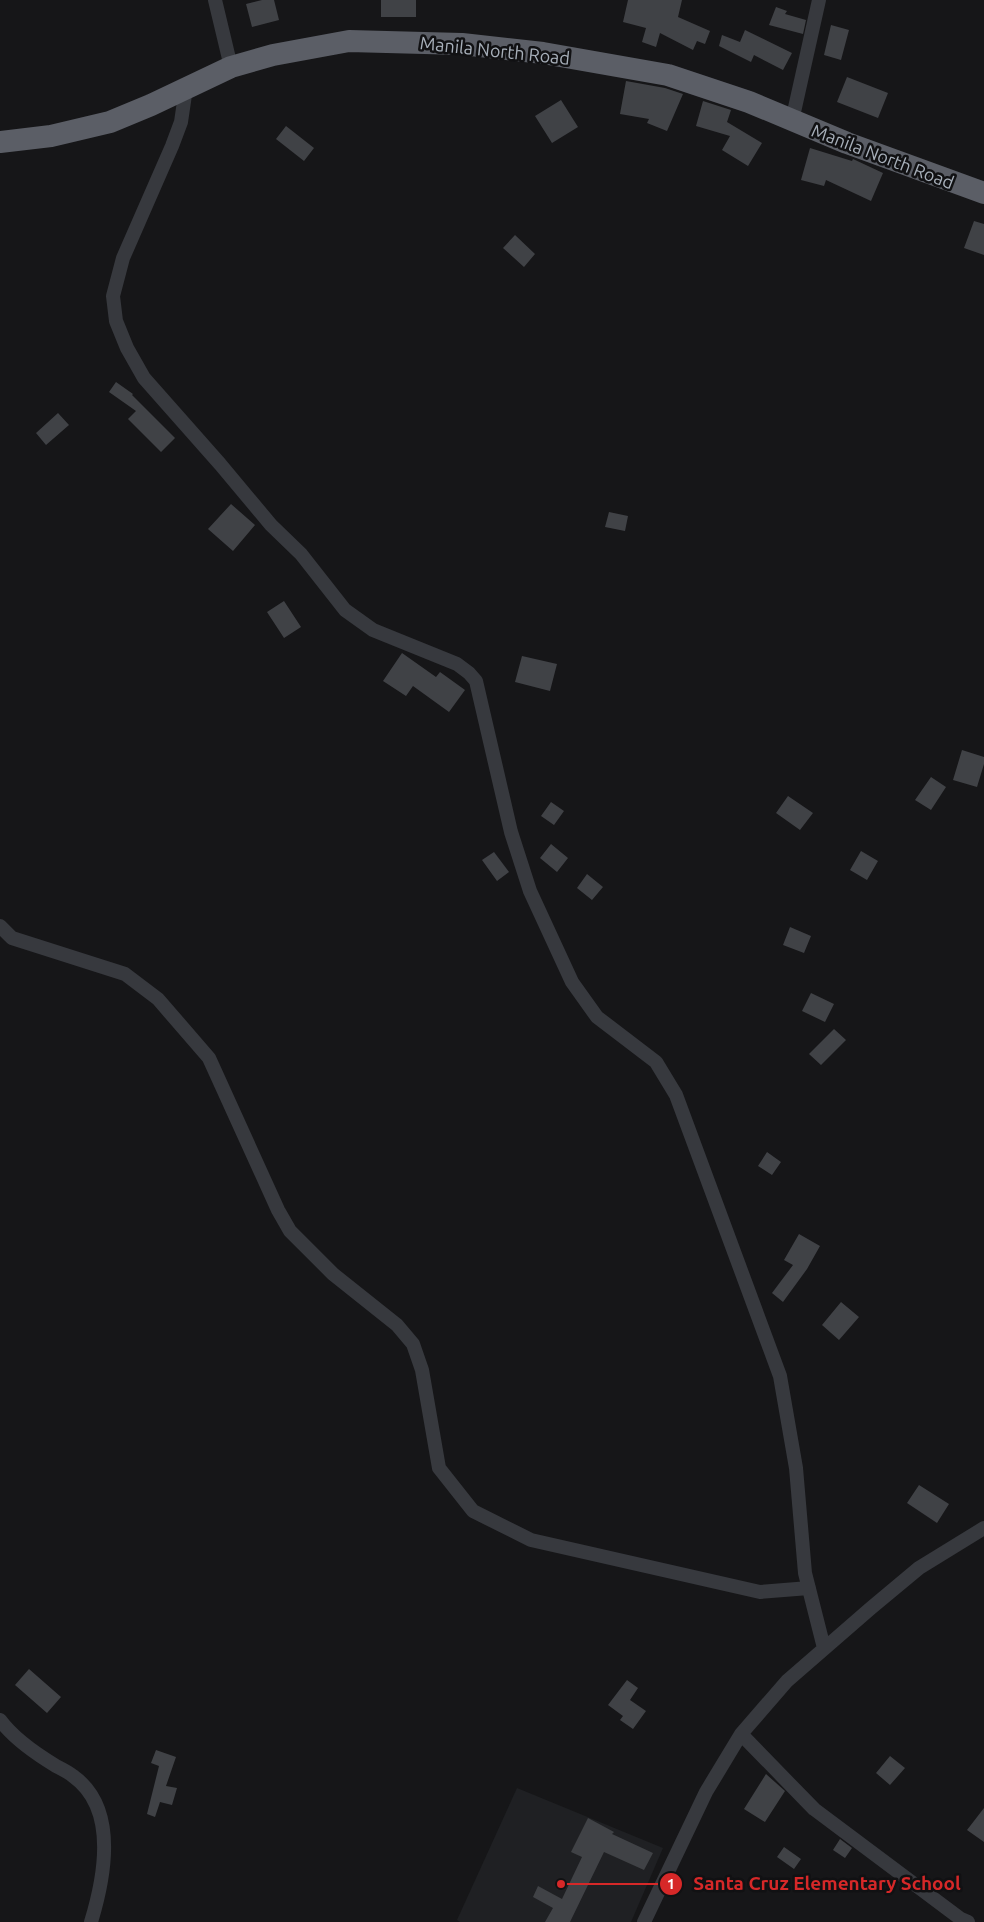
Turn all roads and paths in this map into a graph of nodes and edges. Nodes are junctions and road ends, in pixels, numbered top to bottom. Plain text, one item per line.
1 (214, 0) edge
2 (819, 0) edge
3 (232, 67) junction
4 (186, 88) junction
5 (792, 121) junction
6 (0, 142) edge
7 (984, 193) edge
8 (0, 926) edge
9 (984, 1528) edge
10 (809, 1588) junction
11 (824, 1648) junction
12 (0, 1720) edge
13 (741, 1734) junction
14 (91, 1922) edge
15 (644, 1922) edge
16 (968, 1922) edge

1 - 3 street
2 - 5 street
3 - 4 highway, Manila North Road
3 - 5 highway, Manila North Road
4 - 6 highway, Manila North Road
4 - 10 street
5 - 7 highway, Manila North Road
8 - 10 street
9 - 11 street
10 - 11 street
11 - 13 street
12 - 14 street
13 - 15 street
13 - 16 street

